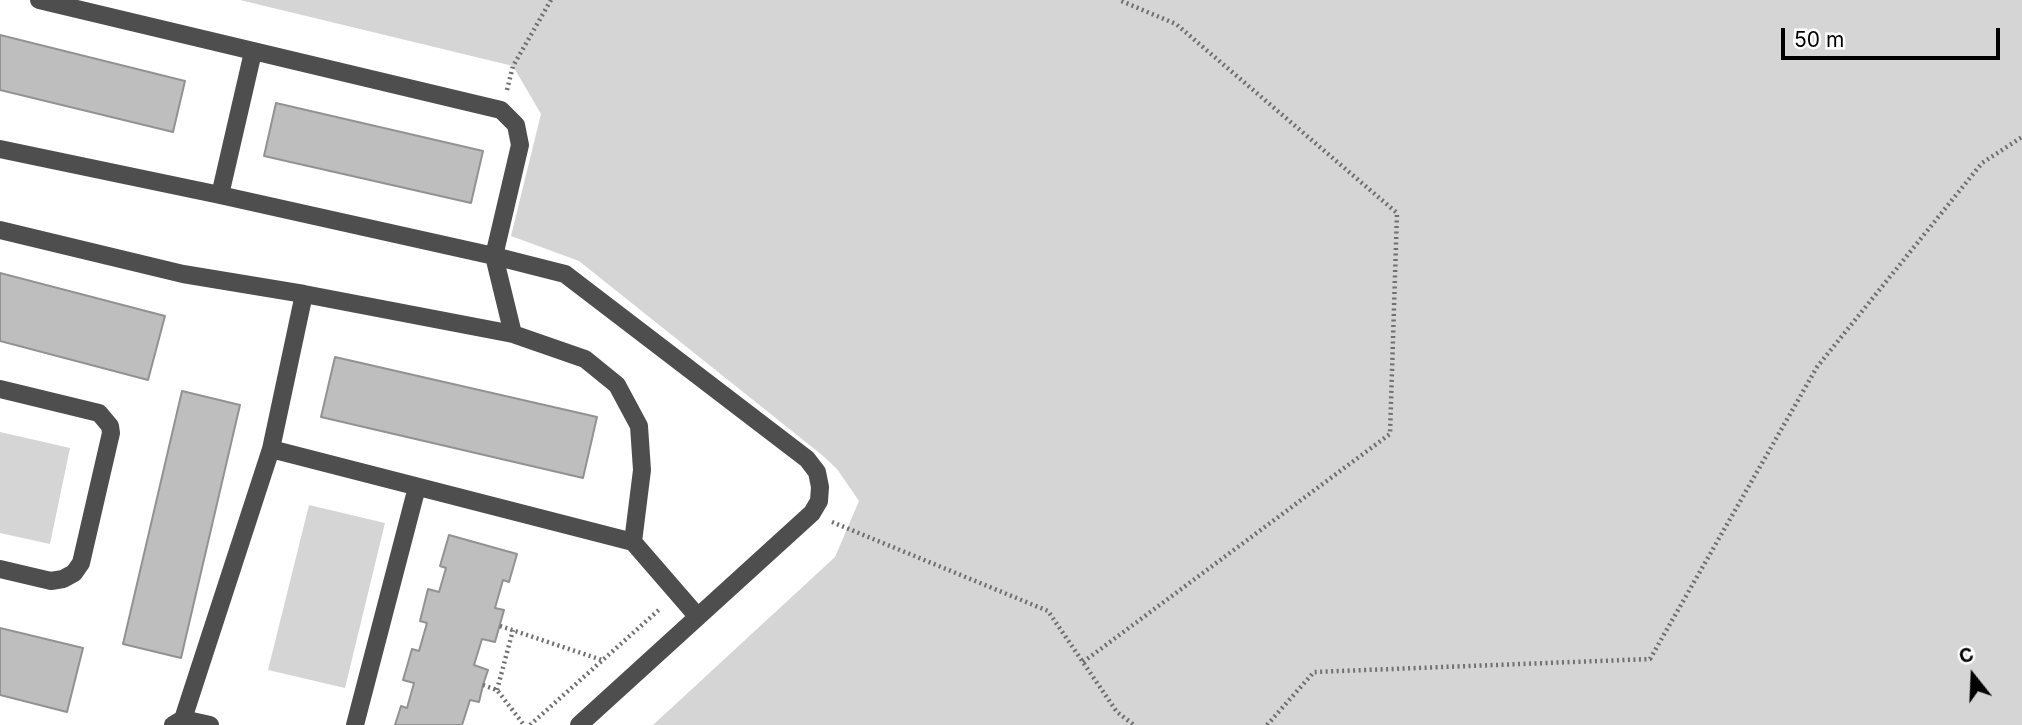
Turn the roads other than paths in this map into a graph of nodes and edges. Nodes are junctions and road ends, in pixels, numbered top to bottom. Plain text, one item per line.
1 (39, 0) edge
2 (253, 52) junction
3 (0, 149) edge
4 (220, 195) junction
5 (0, 230) edge
6 (494, 256) junction
7 (304, 294) junction
8 (513, 334) junction
9 (0, 389) edge
10 (271, 449) junction
11 (417, 487) junction
12 (633, 542) junction
13 (0, 569) edge
14 (698, 617) junction
15 (179, 723) edge
16 (210, 725) edge
17 (355, 725) edge
18 (579, 725) edge

1 - 2 street
2 - 4 street
2 - 6 street
3 - 4 street
4 - 6 street
5 - 7 street
6 - 8 street
6 - 14 street
7 - 8 street
7 - 10 street
8 - 12 street
9 - 13 street
10 - 11 street
10 - 15 street
11 - 12 street
11 - 17 street
12 - 14 street
14 - 18 street
15 - 16 street

